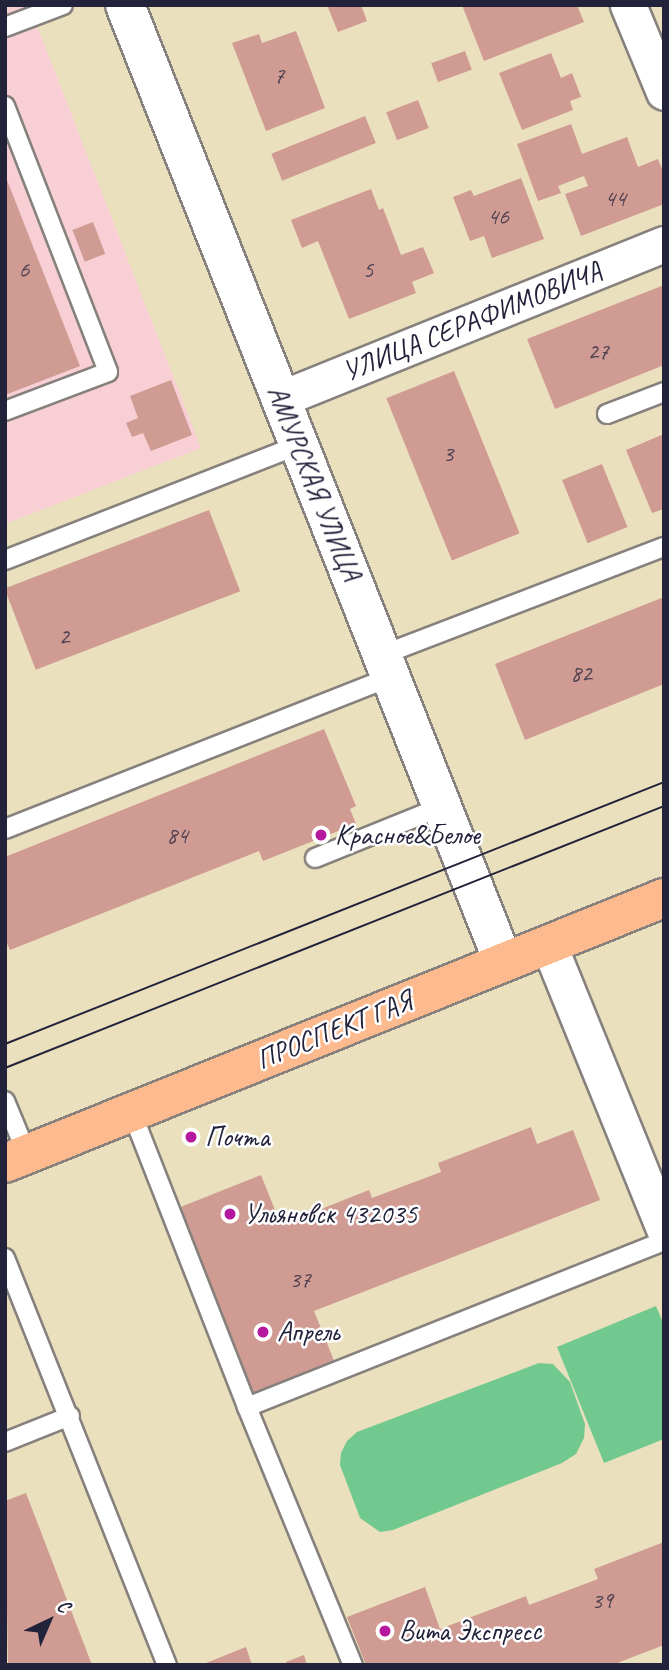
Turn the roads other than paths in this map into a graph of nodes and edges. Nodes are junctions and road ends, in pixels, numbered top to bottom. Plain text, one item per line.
1 (63, 5) edge
2 (125, 5) edge
3 (628, 5) edge
4 (5, 27) edge
5 (664, 92) edge
6 (5, 106) edge
7 (664, 244) edge
8 (664, 392) edge
9 (280, 399) junction
10 (5, 411) edge
11 (607, 414) dead end
12 (298, 445) junction
13 (664, 547) edge
14 (5, 560) edge
15 (386, 666) junction
16 (441, 807) junction
17 (5, 829) edge
18 (315, 858) dead end
19 (664, 898) edge
20 (548, 943) junction
21 (503, 961) junction
22 (5, 1101) edge
23 (132, 1113) junction
24 (16, 1159) edge
25 (662, 1225) edge
26 (5, 1258) edge
27 (247, 1408) junction
28 (70, 1416) junction
29 (5, 1442) edge
30 (167, 1665) edge
31 (353, 1665) edge

1 - 4 lane
2 - 9 street, АМУРСКАЯ УЛИЦА
3 - 5 street
6 - 10 lane
7 - 9 street, УЛИЦА СЕРАФИМОВИЧА
8 - 11 lane
9 - 12 street, АМУРСКАЯ УЛИЦА
12 - 14 lane
12 - 15 street, АМУРСКАЯ УЛИЦА
13 - 15 lane
15 - 16 street, АМУРСКАЯ УЛИЦА
15 - 17 lane
16 - 18 lane
16 - 21 street, АМУРСКАЯ УЛИЦА
19 - 20 main road, ПРОСПЕКТ ГАЯ
20 - 21 main road, ПРОСПЕКТ ГАЯ
20 - 25 street
21 - 23 main road, ПРОСПЕКТ ГАЯ
22 - 24 lane
23 - 24 main road, ПРОСПЕКТ ГАЯ
23 - 27 lane
25 - 27 lane
26 - 28 lane
27 - 31 lane
28 - 29 lane
28 - 30 lane

